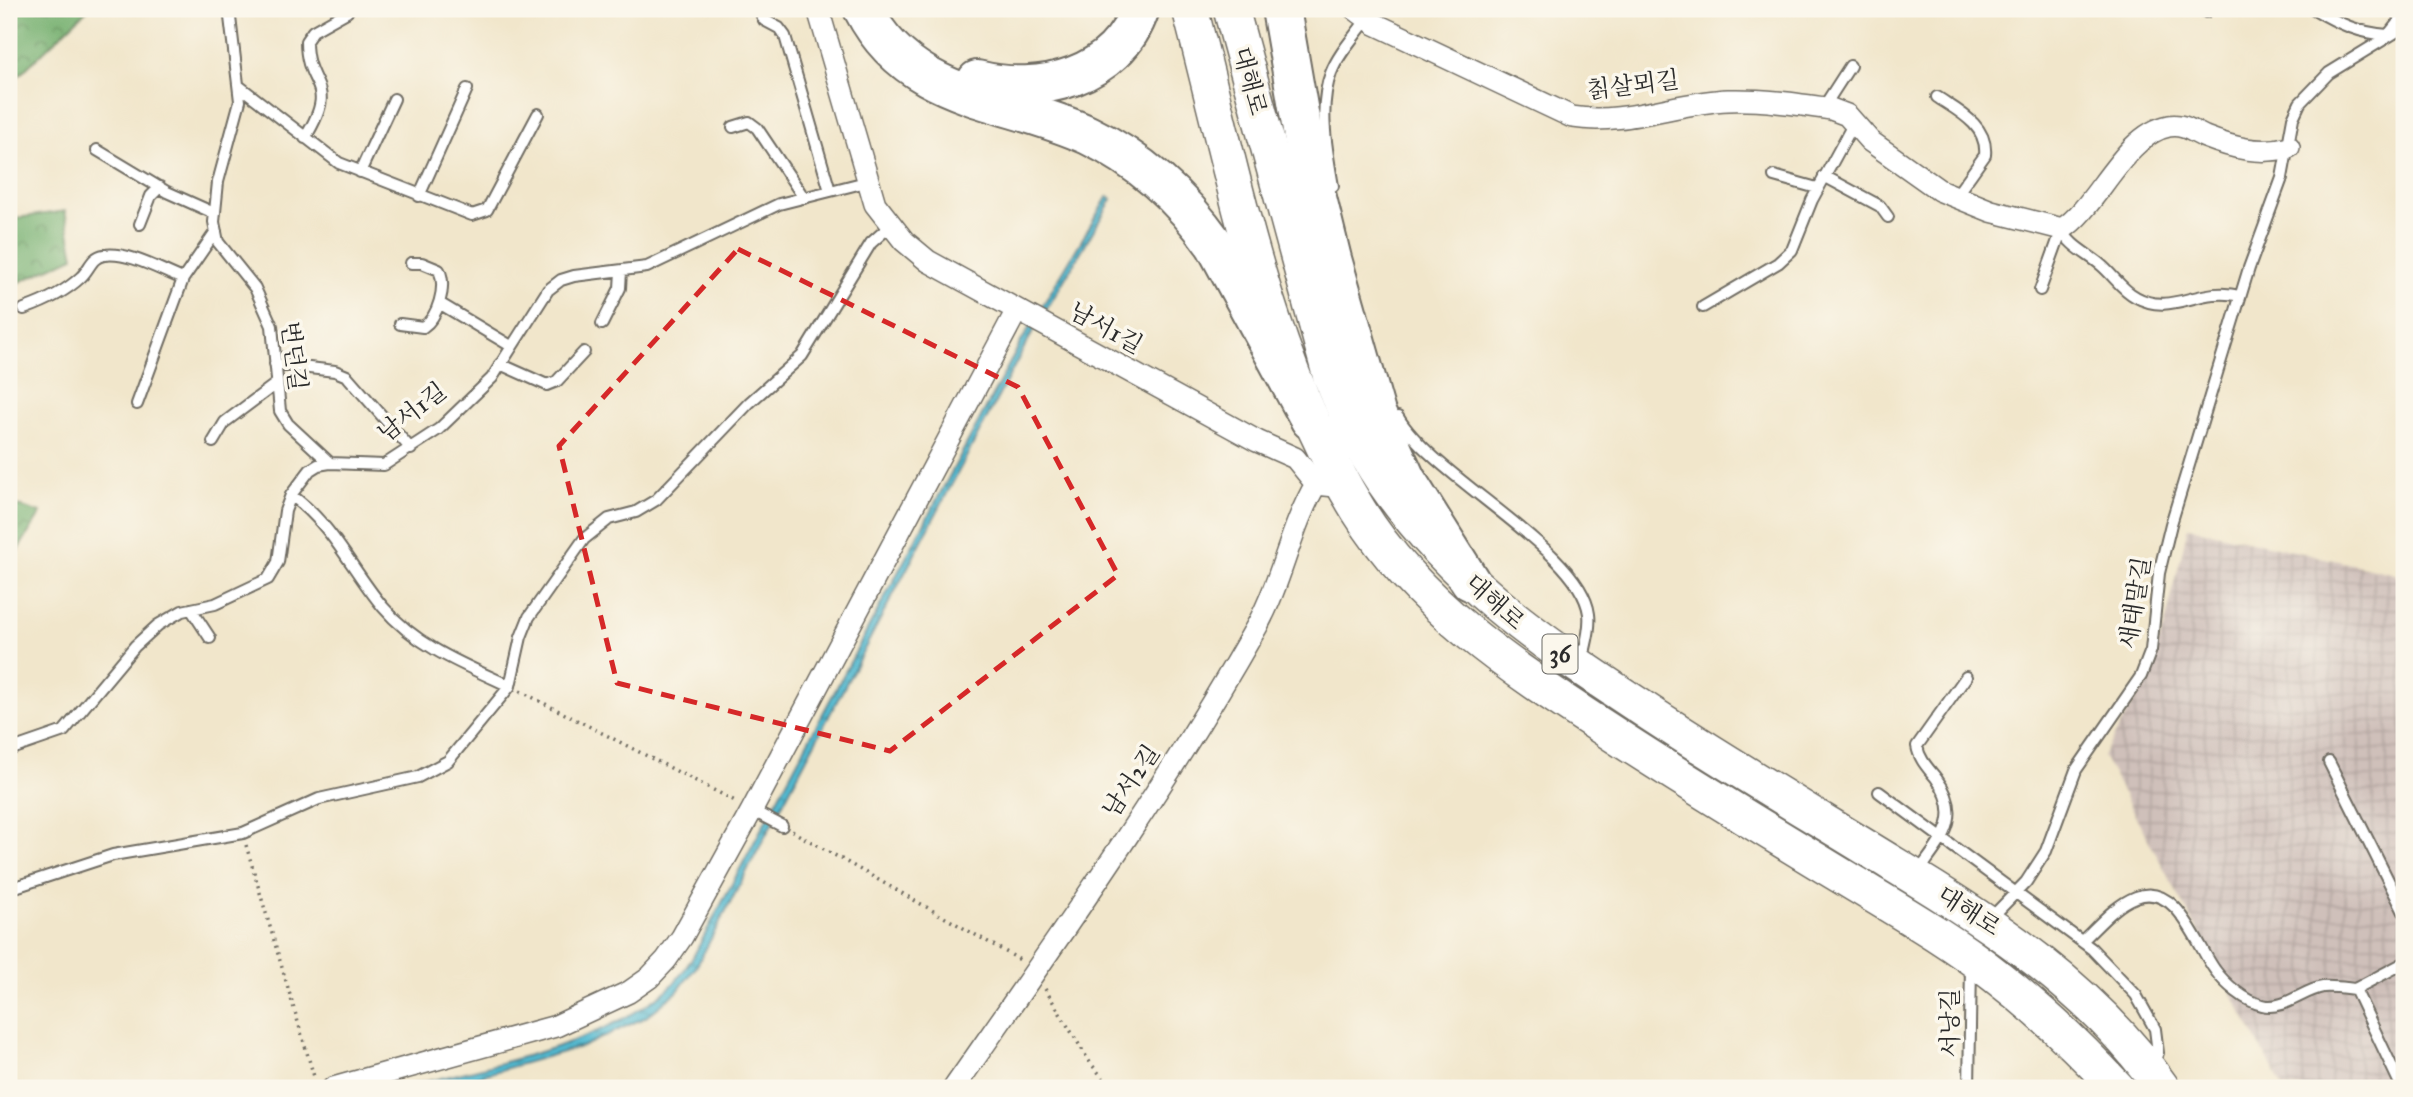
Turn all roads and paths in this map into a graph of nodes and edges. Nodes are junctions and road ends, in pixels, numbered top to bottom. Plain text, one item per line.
1 (229, 9) edge
2 (759, 9) edge
3 (818, 9) edge
4 (863, 9) edge
5 (883, 9) edge
6 (1140, 9) edge
7 (1190, 9) edge
8 (1231, 9) edge
9 (1282, 9) edge
10 (2314, 9) edge
11 (347, 12) dead end
12 (1361, 14) edge
13 (2404, 15) edge
14 (2404, 27) edge
15 (2388, 35) junction
16 (1850, 66) dead end
17 (239, 86) junction
18 (467, 89) dead end
19 (1937, 97) dead end
20 (394, 99) dead end
21 (1823, 108) junction
22 (538, 114) dead end
23 (1855, 121) junction
24 (733, 127) dead end
25 (305, 138) junction
26 (2289, 147) junction
27 (97, 150) dead end
28 (360, 172) junction
29 (1774, 176) dead end
30 (1824, 176) junction
31 (866, 182) junction
32 (160, 187) junction
33 (1817, 188) junction
34 (830, 191) junction
35 (1334, 192) dead end
36 (419, 196) junction
37 (1955, 197) junction
38 (804, 198) junction
39 (214, 213) junction
40 (1888, 217) dead end
41 (140, 224) dead end
42 (890, 226) junction
43 (2062, 229) junction
44 (216, 231) junction
45 (411, 263) dead end
46 (621, 271) junction
47 (183, 278) junction
48 (2040, 290) dead end
49 (2240, 296) junction
50 (439, 303) junction
51 (1703, 307) dead end
52 (24, 309) dead end
53 (1021, 312) junction
54 (400, 324) dead end
55 (602, 324) dead end
56 (511, 346) junction
57 (583, 352) dead end
58 (500, 364) junction
59 (275, 365) junction
60 (276, 383) junction
61 (137, 404) dead end
62 (1394, 412) dead end
63 (1310, 420) junction
64 (213, 442) dead end
65 (411, 449) junction
66 (330, 463) junction
67 (1331, 485) junction
68 (291, 495) junction
69 (1470, 581) junction
70 (191, 609) junction
71 (210, 638) dead end
72 (1580, 668) junction
73 (1966, 677) dead end
74 (510, 685) junction
75 (9, 750) edge
76 (2329, 762) dead end
77 (1879, 792) dead end
78 (756, 813) junction
79 (782, 826) joint
80 (243, 833) junction
81 (1942, 838) junction
82 (1915, 877) junction
83 (9, 889) edge
84 (2017, 891) junction
85 (2404, 912) edge
86 (1987, 922) junction
87 (2082, 941) junction
88 (1972, 958) junction
89 (2404, 963) edge
90 (1035, 970) junction
91 (2355, 989) junction
92 (2155, 1079) edge
93 (318, 1088) edge
94 (334, 1088) edge
95 (954, 1088) edge
96 (1112, 1088) edge
97 (1969, 1088) edge
98 (2117, 1088) edge
99 (2402, 1088) edge

1 - 17 lane, 번던길
2 - 34 lane
3 - 31 street, 남서1길
4 - 63 highway
5 - 6 highway
7 - 63 highway, 대해로 / 36
8 - 69 highway, 대해로 / 36
9 - 69 highway
10 - 15 lane
11 - 25 lane
12 - 21 street, 칡살뫼길
12 - 35 lane
13 - 15 lane
14 - 15 lane, 새태말길
15 - 26 lane, 새태말길
16 - 21 lane
17 - 25 lane
17 - 39 lane, 번던길
18 - 36 lane
19 - 37 lane
20 - 28 lane
21 - 23 street, 칡살뫼길
22 - 36 lane
23 - 30 lane
23 - 37 street, 칡살뫼길
24 - 38 lane
25 - 28 lane
26 - 43 street
26 - 49 lane, 새태말길
27 - 32 lane
28 - 36 lane
29 - 33 lane
30 - 33 lane
30 - 40 lane
31 - 34 lane, 남서1길
31 - 42 street, 남서1길
32 - 39 lane
32 - 41 lane
33 - 51 lane
34 - 38 lane, 남서1길
37 - 43 street, 칡살뫼길
38 - 46 lane, 남서1길
39 - 44 lane, 번던길
42 - 53 street, 남서1길
42 - 74 lane
43 - 48 lane
43 - 49 lane
44 - 47 lane
44 - 59 lane, 번던길
45 - 50 lane
46 - 55 lane
46 - 56 lane, 남서1길
47 - 52 lane
47 - 61 lane
49 - 84 lane, 새태말길
50 - 54 lane
50 - 56 lane
53 - 67 street, 남서1길
53 - 78 street
56 - 58 lane, 남서1길
57 - 58 lane
58 - 65 lane, 남서1길
59 - 60 lane, 번던길
59 - 65 lane
60 - 64 lane
60 - 66 lane, 번던길
62 - 72 lane
63 - 67 highway, 대해로 / 36
65 - 66 lane, 남서1길
66 - 68 lane
67 - 88 highway, 대해로 / 36
67 - 90 street, 남서2길
68 - 70 lane
68 - 74 lane
69 - 72 highway, 대해로 / 36
70 - 71 lane
70 - 75 lane
72 - 82 highway, 대해로 / 36
73 - 81 lane
74 - 78 path
74 - 80 lane
76 - 85 lane
77 - 81 lane
78 - 79 lane
78 - 94 street
79 - 90 path
80 - 83 lane
80 - 93 path
81 - 82 lane
81 - 84 lane
82 - 86 highway, 대해로 / 36
84 - 86 lane, 새태말길
84 - 87 lane
86 - 92 highway, 대해로 / 36
87 - 91 lane
87 - 92 lane
88 - 97 lane, 서낭길
88 - 98 highway, 대해로 / 36
89 - 91 lane
90 - 95 street, 남서2길
90 - 96 path
91 - 99 lane

